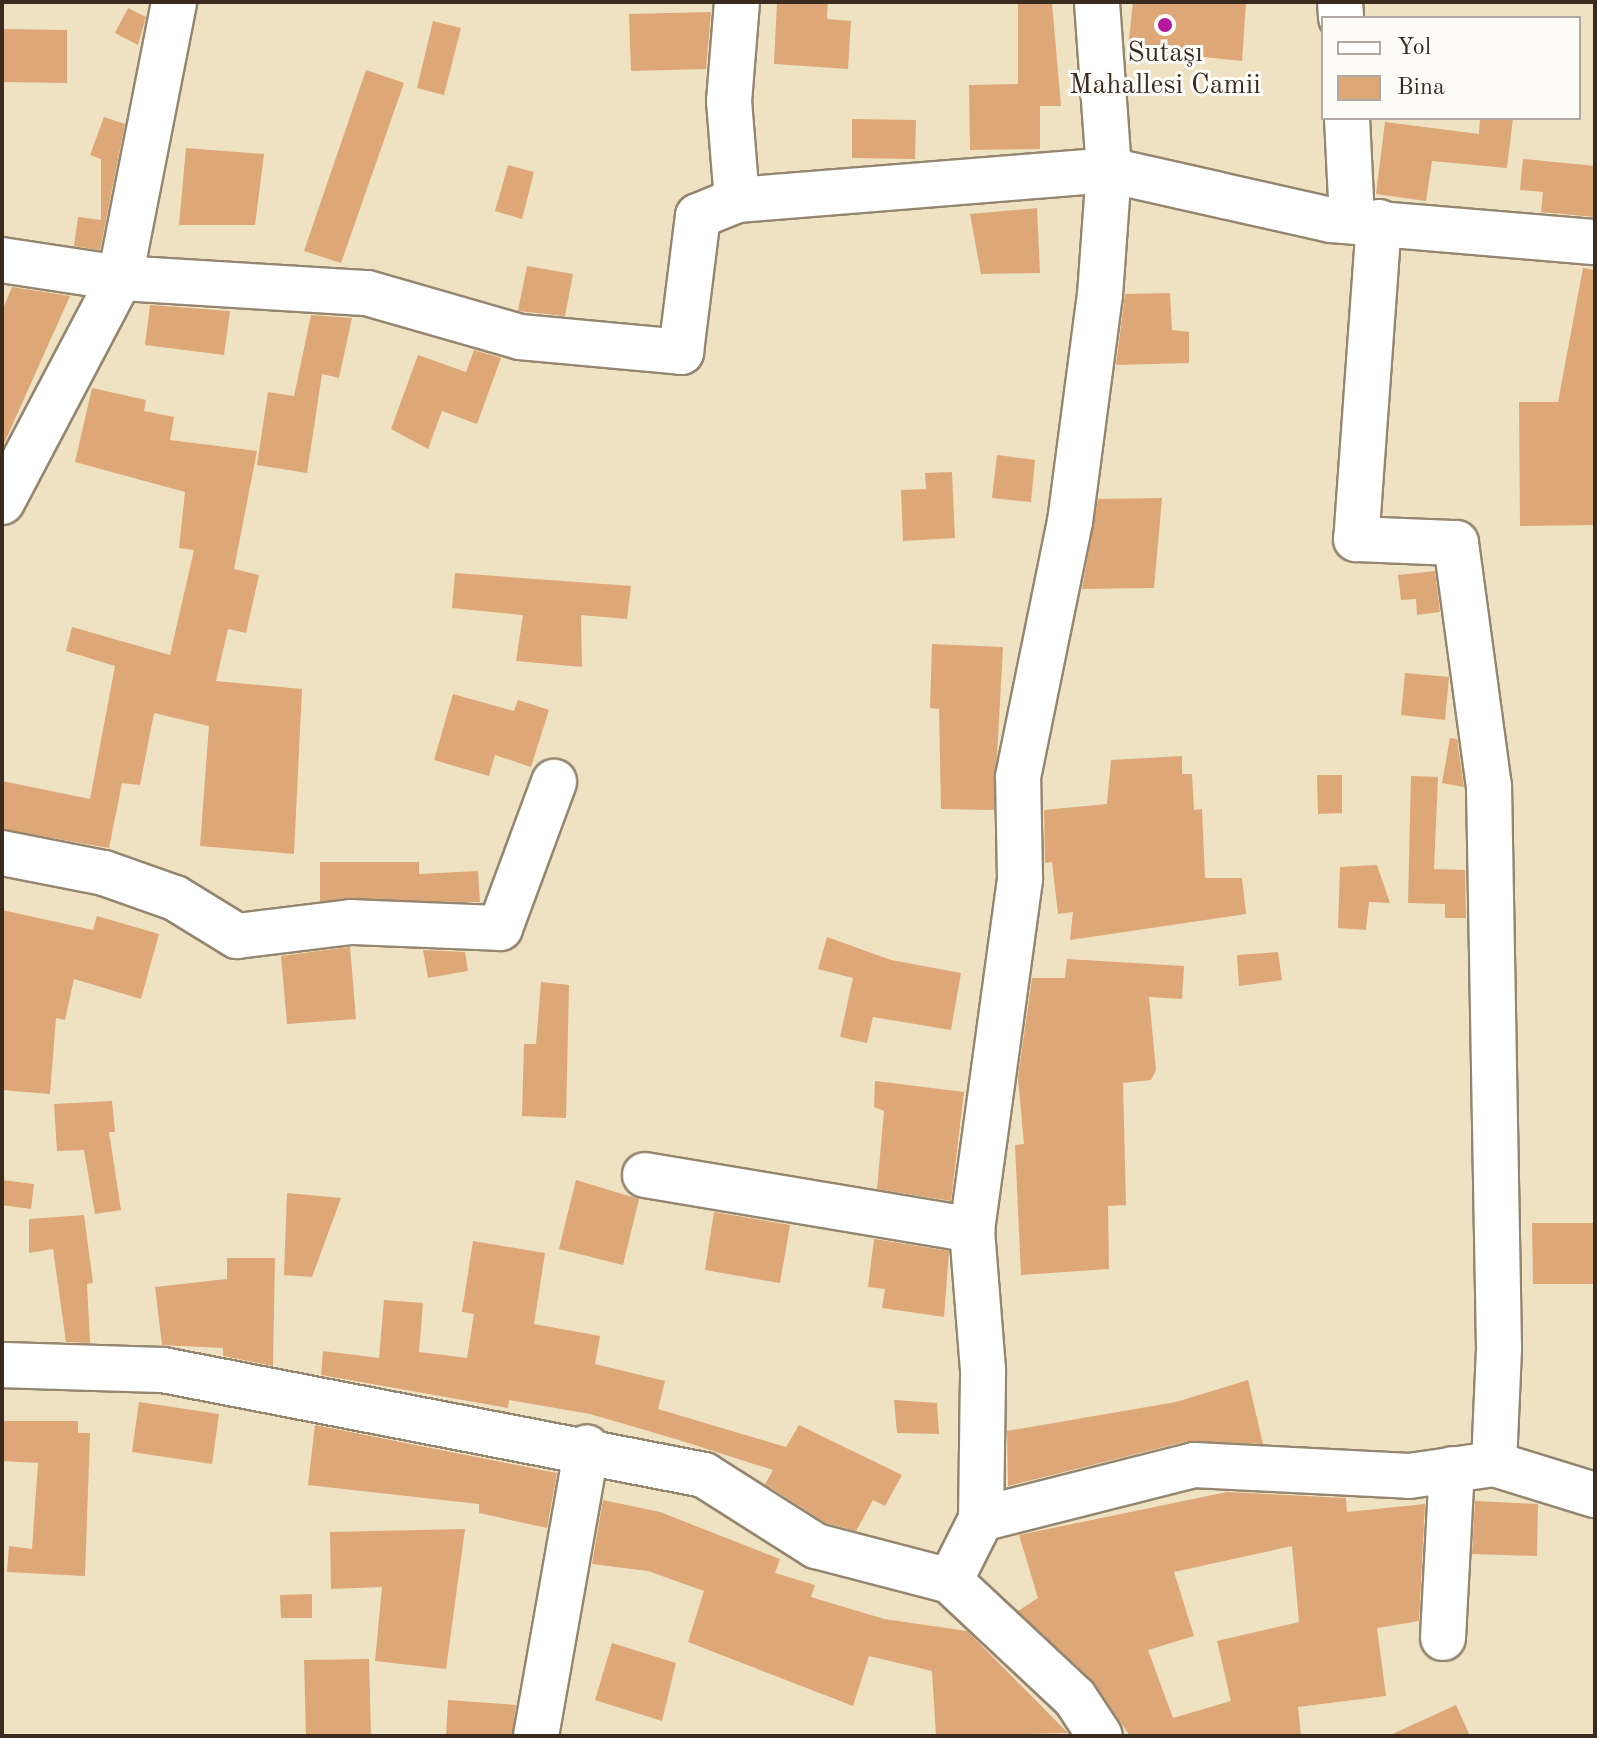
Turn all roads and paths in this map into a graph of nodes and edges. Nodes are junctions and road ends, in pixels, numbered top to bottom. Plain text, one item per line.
1 (174, 2) edge
2 (737, 2) edge
3 (1097, 2) edge
4 (1347, 120) edge
5 (1109, 170) junction
6 (737, 200) junction
7 (1366, 221) junction
8 (1595, 242) edge
9 (2, 260) edge
10 (120, 278) junction
11 (2, 502) edge
12 (554, 782) dead end
13 (2, 853) edge
14 (645, 1175) dead end
15 (972, 1230) junction
16 (2, 1365) edge
17 (587, 1447) junction
18 (1473, 1466) junction
19 (1595, 1495) edge
20 (981, 1519) junction
21 (950, 1581) junction
22 (1443, 1638) dead end
23 (536, 1736) edge
24 (1100, 1736) edge

1 - 10 street
2 - 6 street
3 - 5 street
4 - 7 street
5 - 6 street
5 - 7 street
5 - 15 street
6 - 10 street
7 - 8 street
7 - 18 street
9 - 10 street
10 - 11 street
12 - 13 street
14 - 15 street
15 - 20 street
16 - 17 street
17 - 21 street
17 - 23 street
18 - 19 street
18 - 20 street
18 - 22 street
20 - 21 street
21 - 24 street

